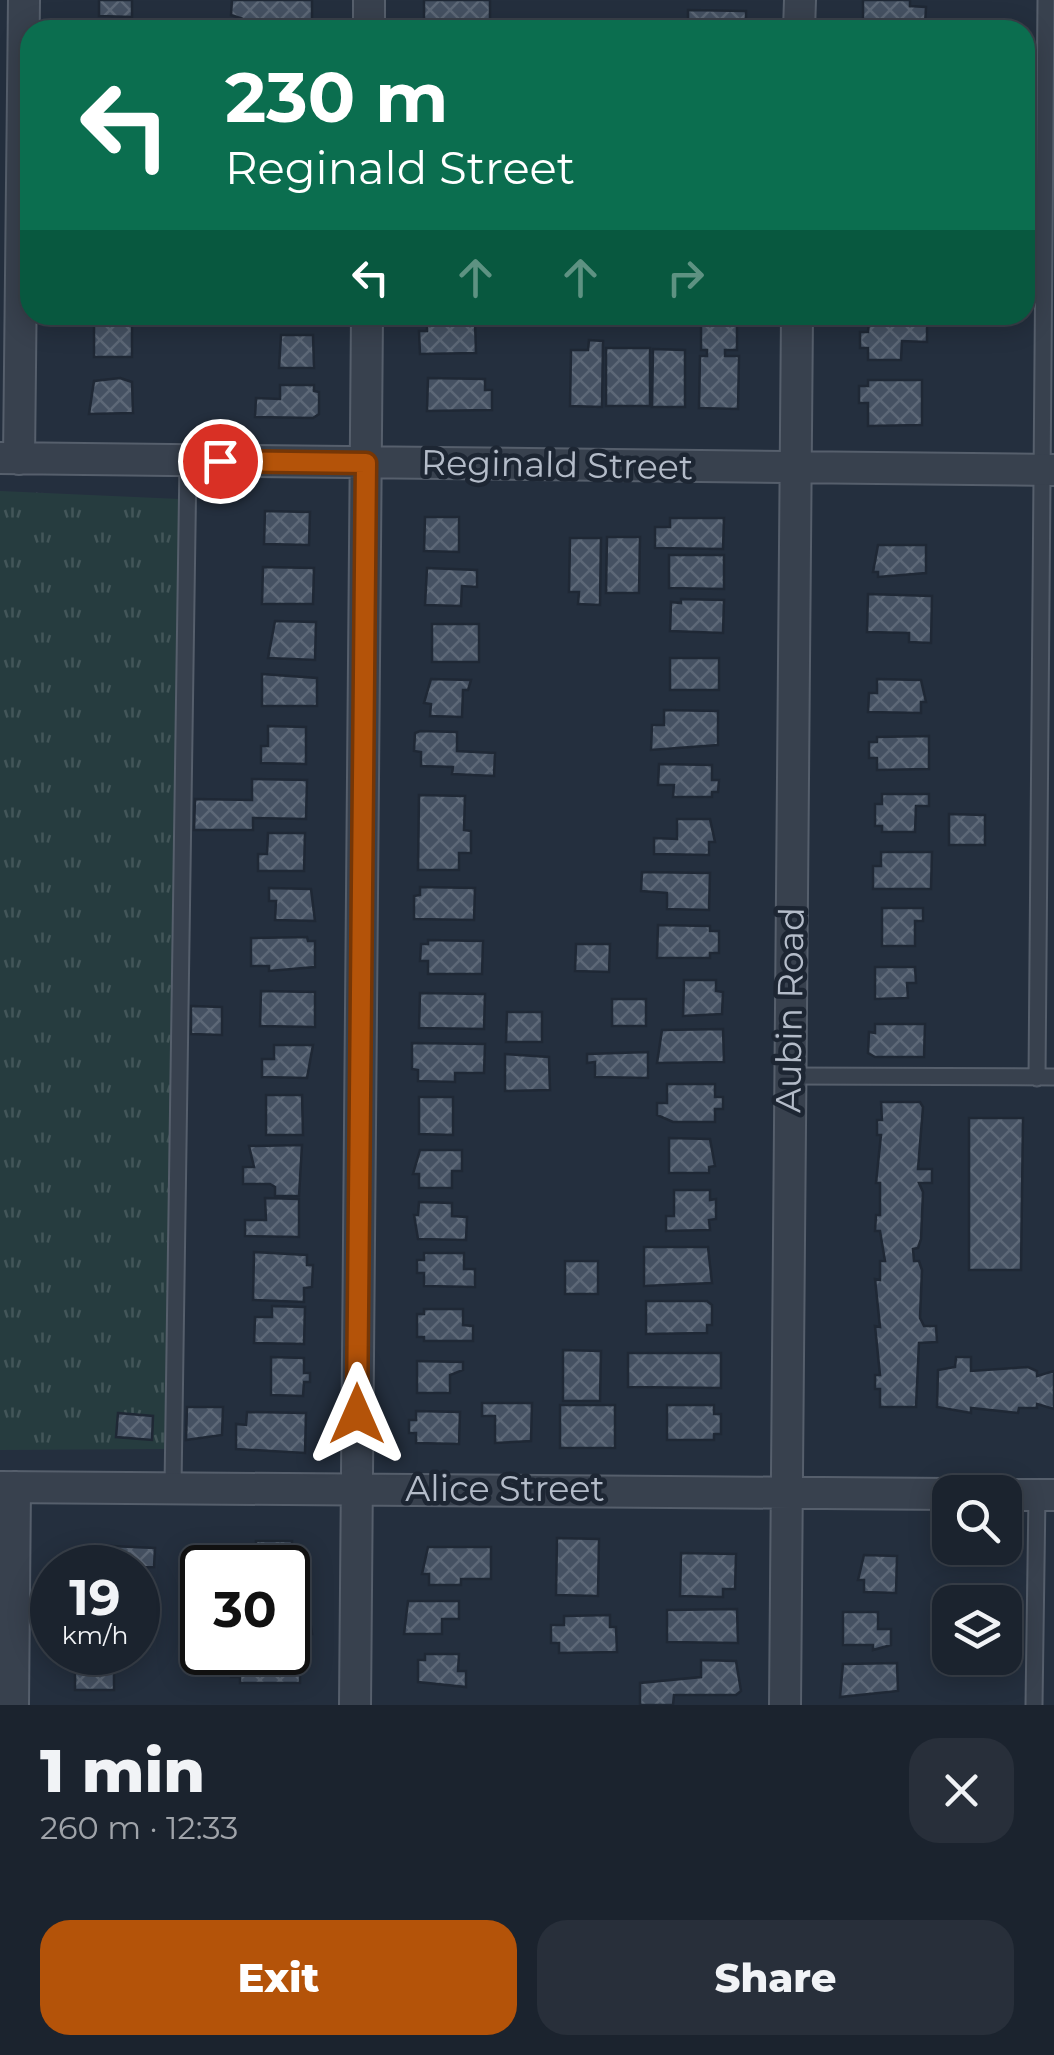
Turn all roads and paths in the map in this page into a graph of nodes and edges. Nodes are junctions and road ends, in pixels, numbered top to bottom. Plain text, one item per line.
1 (1046, 0) edge
2 (20, 131) edge
3 (367, 325) edge
4 (797, 325) edge
5 (10, 458) edge
6 (188, 461) junction
7 (366, 463) junction
8 (796, 468) junction
9 (1048, 470) edge
10 (790, 1076) junction
11 (1046, 1078) edge
12 (8, 1487) edge
13 (173, 1487) junction
14 (357, 1488) junction
15 (786, 1490) junction
16 (932, 1494) edge
17 (1045, 1495) edge
18 (13, 1705) edge
19 (355, 1705) edge
20 (785, 1705) edge
21 (1034, 1705) edge

1 - 9 lane
2 - 5 street
3 - 7 street
4 - 8 street, Aubin Road
5 - 6 street, Reginald Street
6 - 7 street, Reginald Street
6 - 13 lane
7 - 8 street, Reginald Street
7 - 14 street
8 - 9 street, Reginald Street
8 - 10 street, Aubin Road
9 - 11 lane
10 - 11 lane
10 - 15 street, Aubin Road
12 - 13 street, Alice Street
12 - 18 street
13 - 14 street, Alice Street
14 - 15 street, Alice Street
14 - 19 street
15 - 16 street, Alice Street
15 - 20 street, Aubin Road
17 - 21 lane

